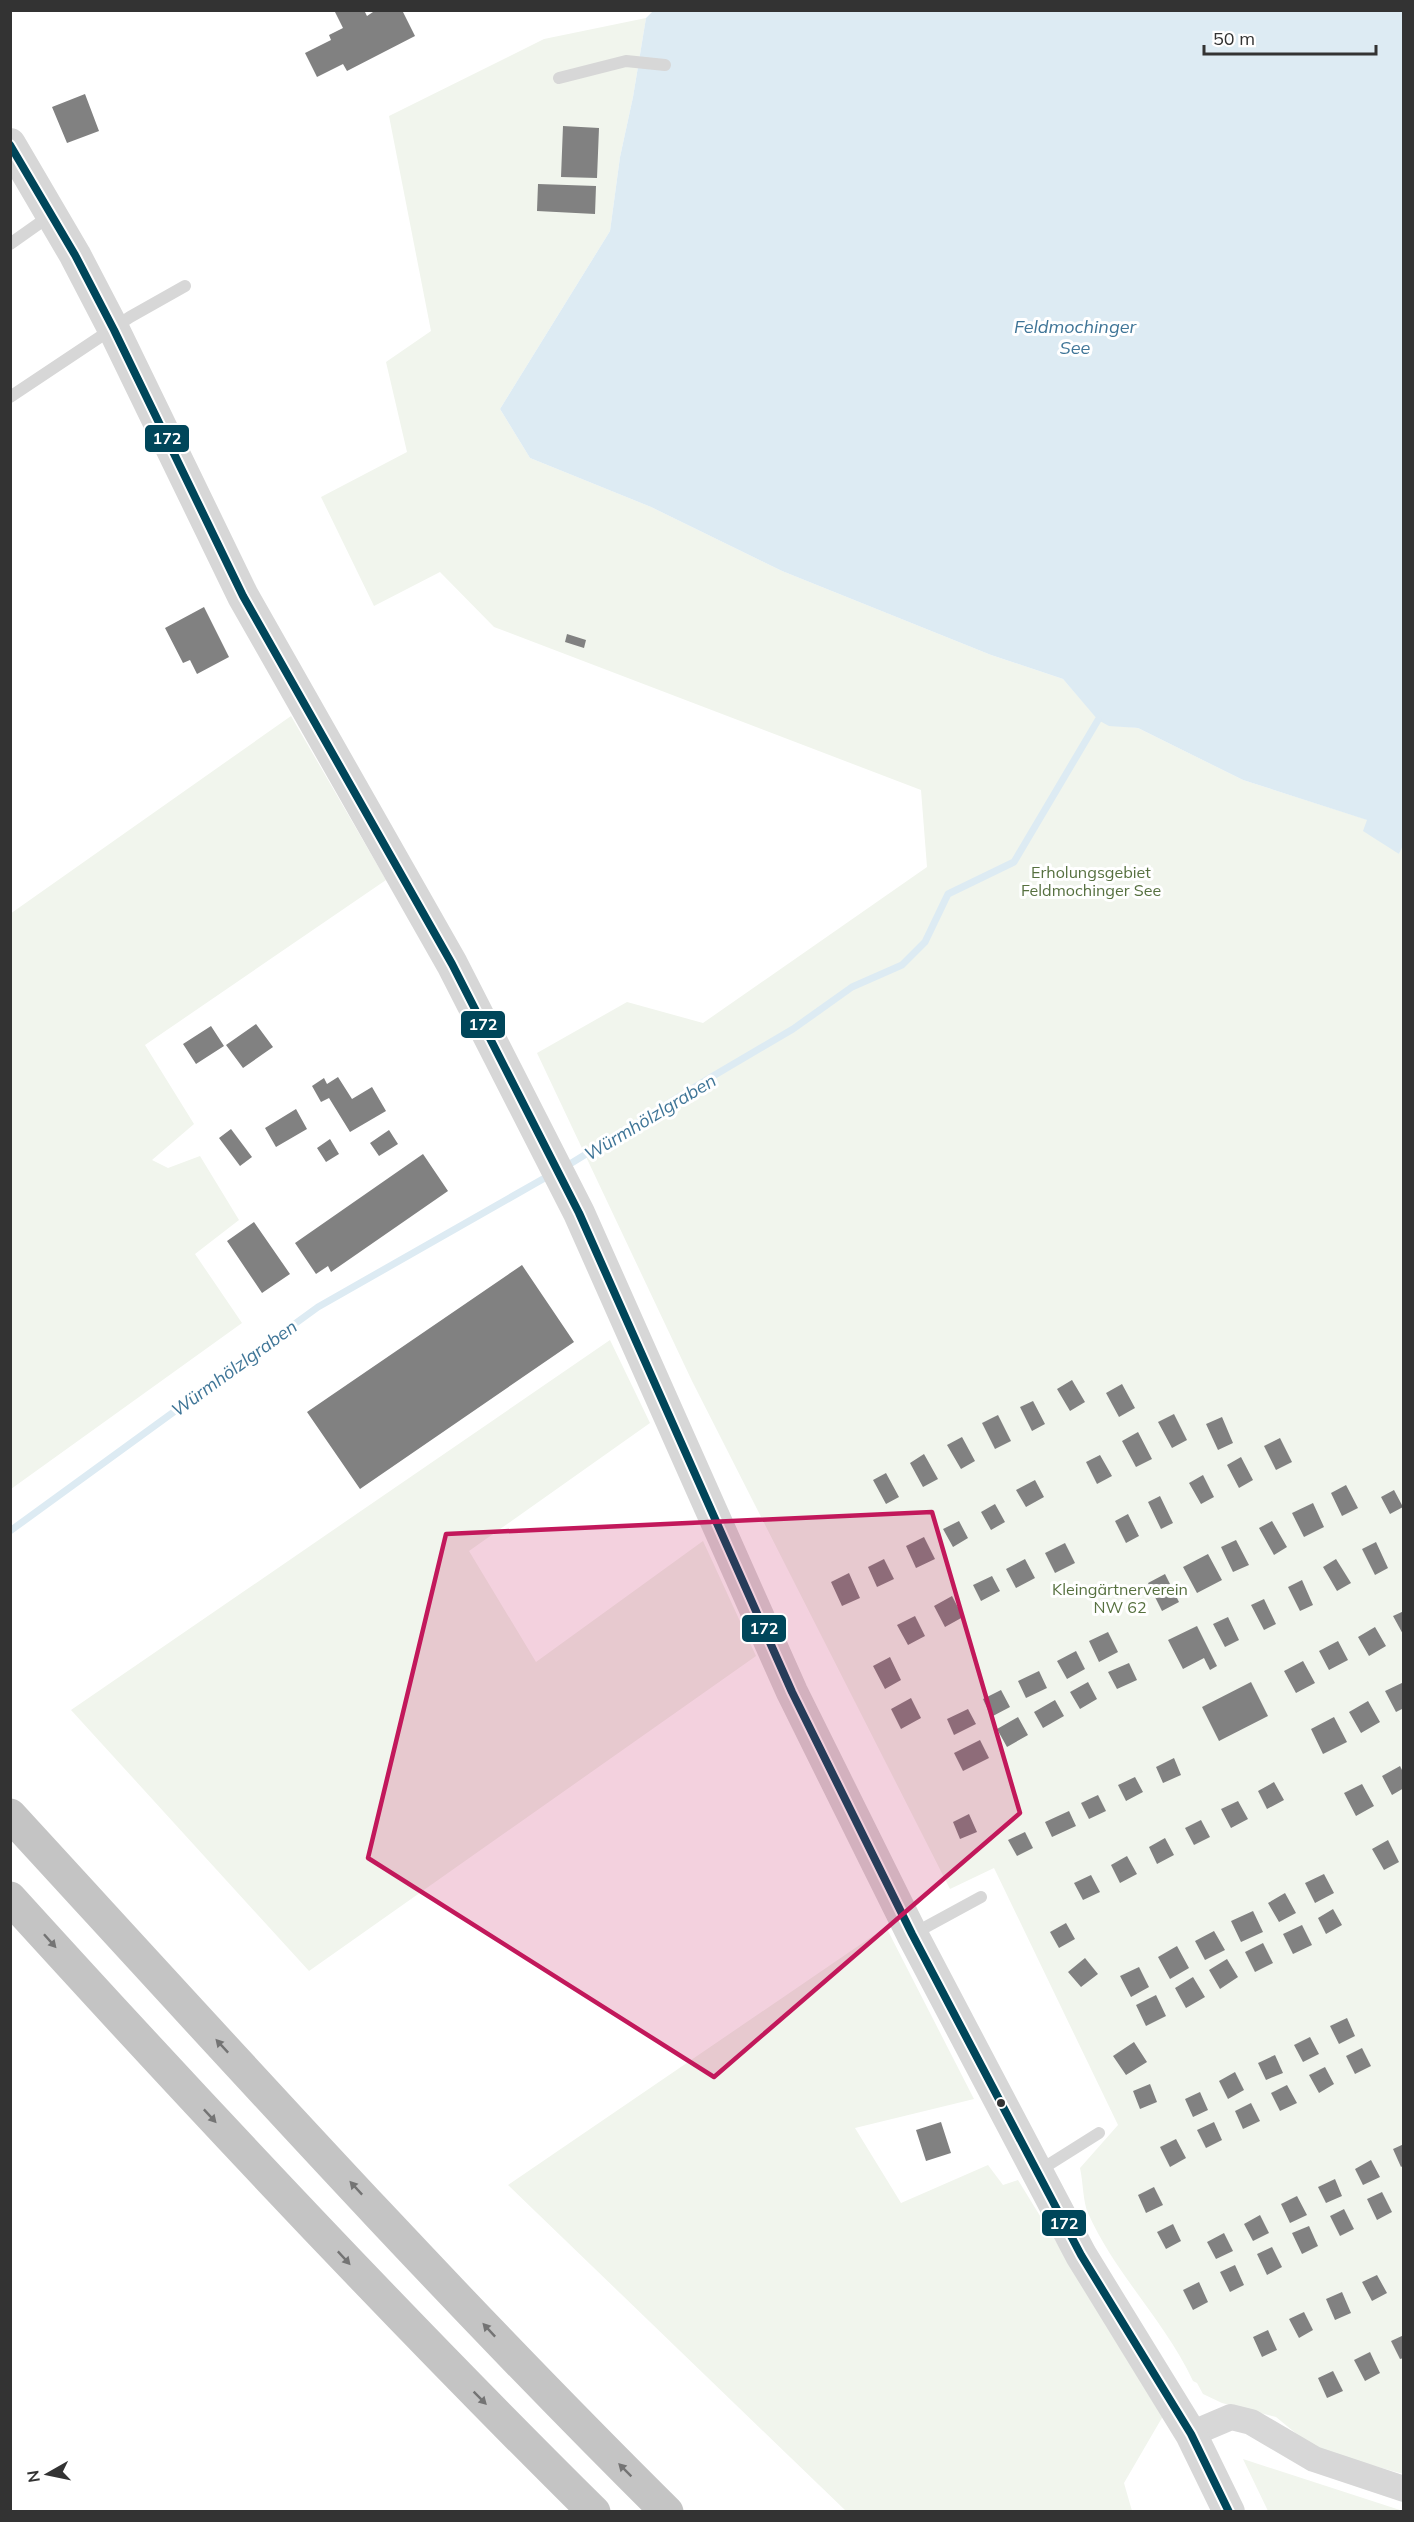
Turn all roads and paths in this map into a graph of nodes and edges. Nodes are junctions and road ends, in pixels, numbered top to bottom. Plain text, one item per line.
1 (664, 65) dead end
2 (559, 78) dead end
3 (10, 144) edge
4 (52, 214) junction
5 (10, 243) edge
6 (185, 286) dead end
7 (114, 330) junction
8 (10, 397) edge
9 (10, 1815) edge
10 (981, 1897) dead end
11 (10, 1898) edge
12 (912, 1934) junction
13 (1099, 2133) dead end
14 (1037, 2172) junction
15 (1191, 2433) junction
16 (1404, 2488) edge
17 (594, 2511) edge
18 (667, 2511) edge
19 (1229, 2511) edge

1 - 2 lane
3 - 4 street
4 - 5 lane
4 - 7 street
6 - 7 lane
7 - 8 lane
7 - 12 street
18 -> 9 highway
10 - 12 lane
11 -> 17 highway
12 - 14 street
13 - 14 lane
14 - 15 street
15 - 16 street
15 - 19 street

